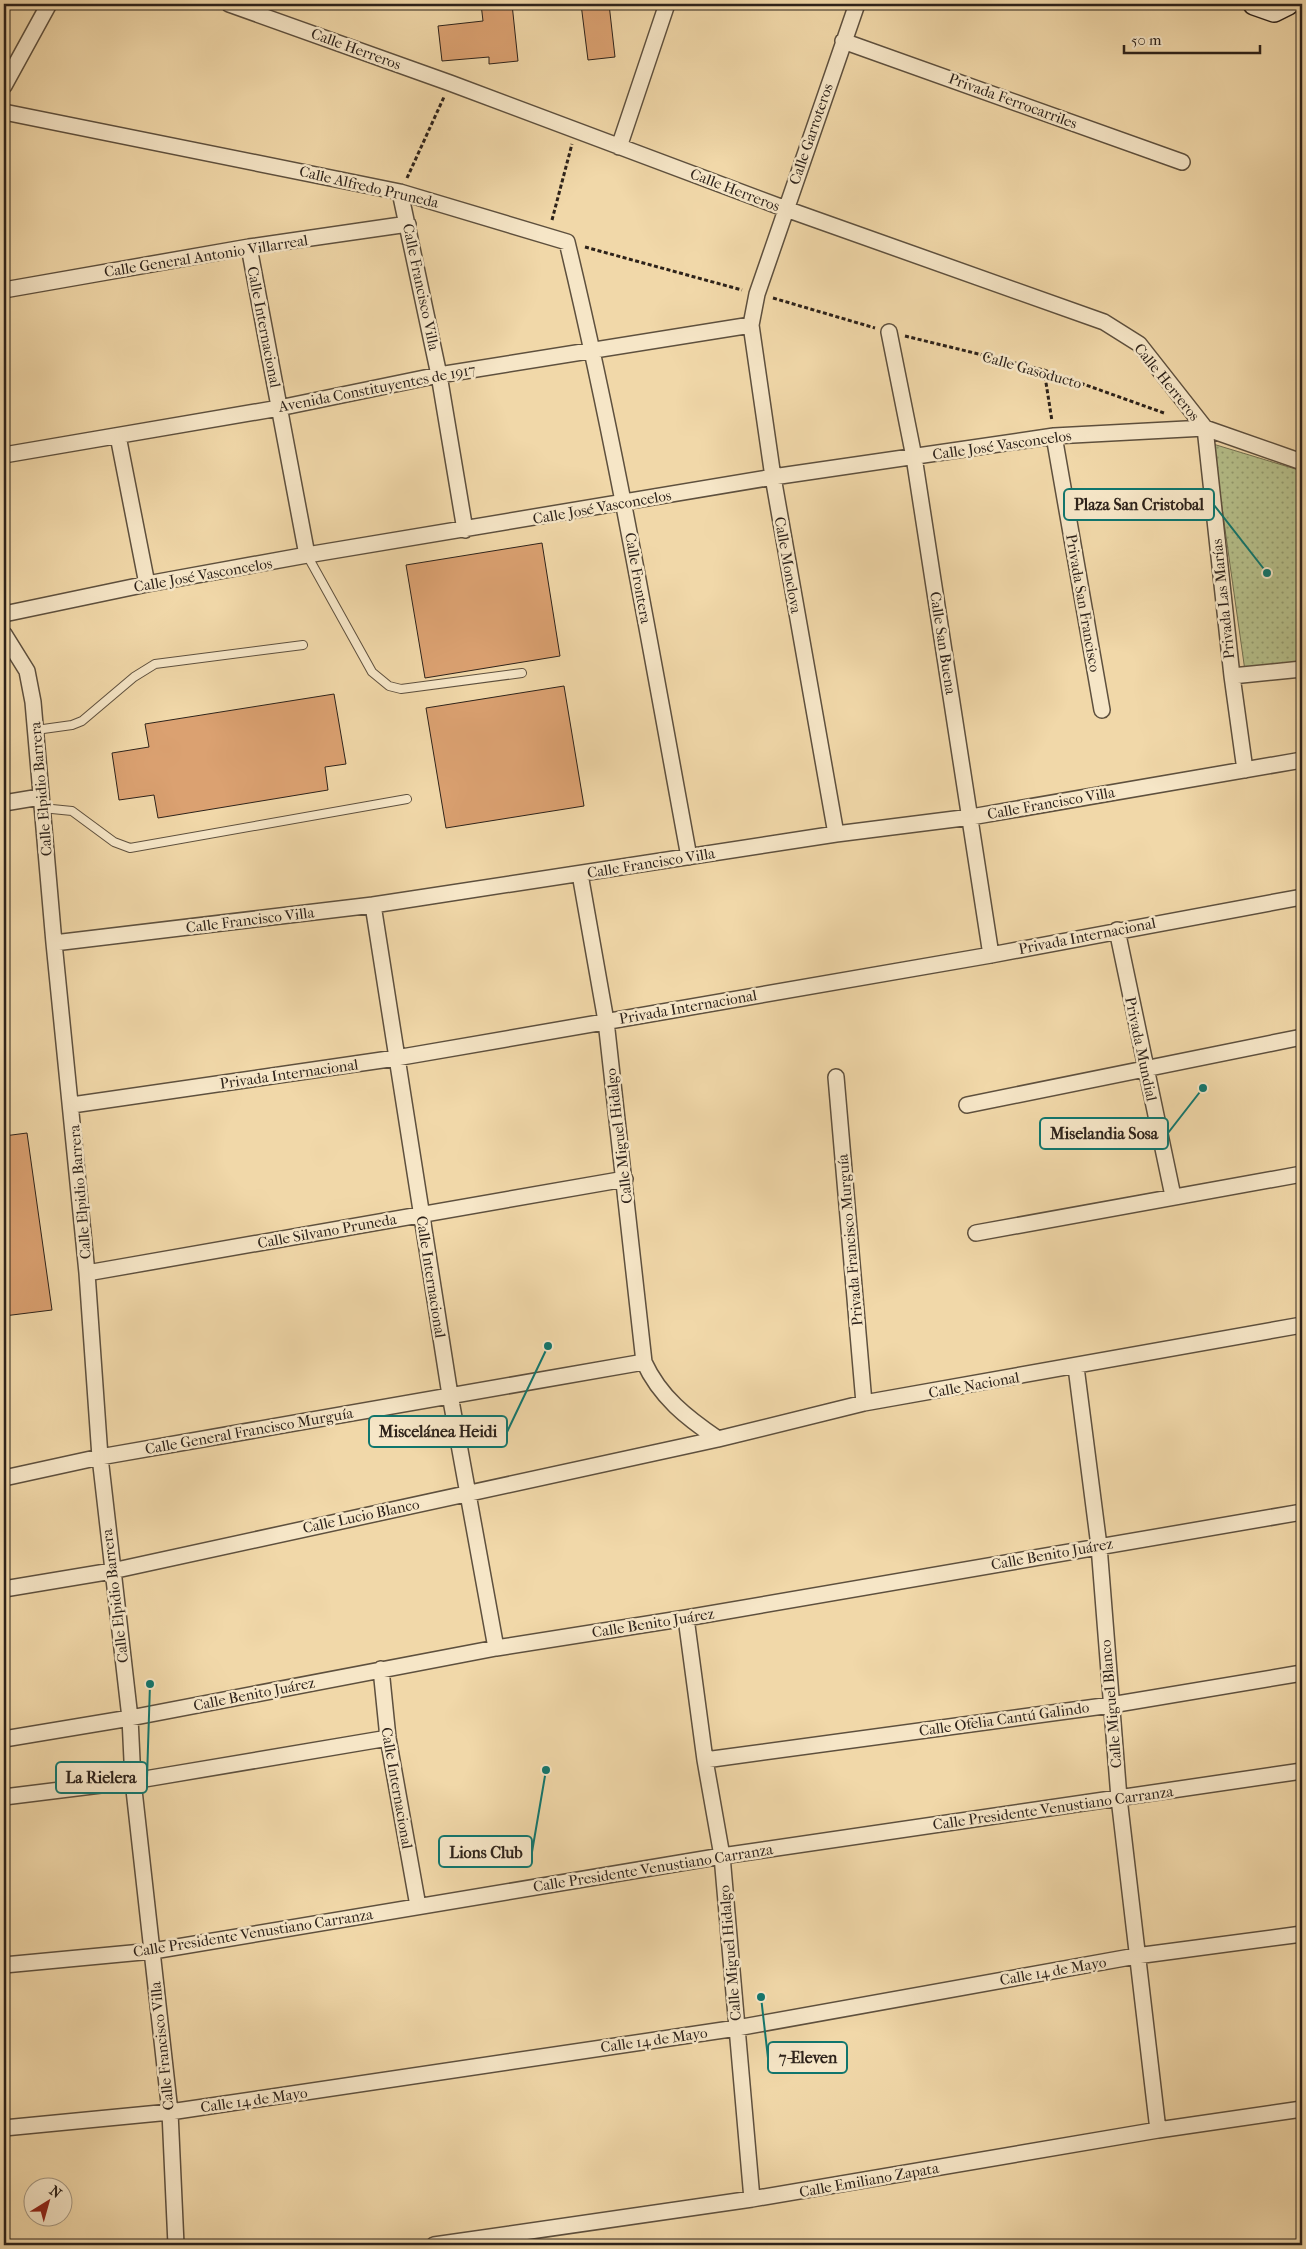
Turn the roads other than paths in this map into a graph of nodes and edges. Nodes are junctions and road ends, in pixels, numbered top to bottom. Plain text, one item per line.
1 (49, 4) edge
2 (229, 4) edge
3 (667, 4) edge
4 (857, 4) edge
5 (1254, 4) edge
6 (1288, 4) edge
7 (843, 40) junction
8 (4, 86) edge
9 (4, 112) edge
10 (619, 146) junction
11 (1182, 162) dead end
12 (400, 192) junction
13 (786, 209) junction
14 (408, 224) junction
15 (567, 242) joint
16 (249, 247) junction
17 (4, 290) edge
18 (757, 294) joint
19 (751, 325) junction
20 (889, 332) road end
21 (593, 349) junction
22 (439, 375) junction
23 (279, 408) junction
24 (1204, 428) junction
25 (118, 436) junction
26 (1054, 436) junction
27 (4, 455) edge
28 (914, 458) junction
29 (1302, 462) edge
30 (772, 477) junction
31 (625, 503) junction
32 (465, 530) junction
33 (307, 556) junction
34 (148, 584) junction
35 (4, 614) edge
36 (4, 634) edge
37 (303, 645) dead end
38 (1302, 669) edge
39 (522, 673) dead end
40 (1232, 676) junction
41 (1102, 710) dead end
42 (36, 730) junction
43 (1302, 760) edge
44 (1245, 770) junction
45 (407, 799) dead end
46 (4, 803) edge
47 (41, 803) junction
48 (971, 817) junction
49 (836, 834) junction
50 (689, 857) junction
51 (580, 874) junction
52 (1302, 897) edge
53 (373, 905) junction
54 (1117, 930) junction
55 (54, 943) junction
56 (991, 955) junction
57 (606, 1022) junction
58 (1302, 1037) edge
59 (396, 1058) junction
60 (1144, 1069) junction
61 (836, 1077) dead end
62 (72, 1105) junction
63 (967, 1105) dead end
64 (1302, 1174) edge
65 (625, 1179) junction
66 (1172, 1196) junction
67 (421, 1215) junction
68 (976, 1233) dead end
69 (87, 1273) junction
70 (1302, 1325) edge
71 (644, 1362) junction
72 (1076, 1367) junction
73 (450, 1395) junction
74 (864, 1403) junction
75 (718, 1439) junction
76 (100, 1457) junction
77 (4, 1478) edge
78 (468, 1492) junction
79 (1302, 1512) edge
80 (1099, 1546) junction
81 (112, 1571) junction
82 (4, 1589) edge
83 (686, 1618) junction
84 (496, 1648) junction
85 (381, 1669) junction
86 (1302, 1673) edge
87 (1111, 1704) junction
88 (130, 1718) junction
89 (388, 1738) junction
90 (4, 1739) edge
91 (131, 1757) joint
92 (705, 1760) junction
93 (1302, 1772) edge
94 (133, 1781) junction
95 (4, 1797) edge
96 (1119, 1798) junction
97 (722, 1856) junction
98 (418, 1906) junction
99 (1302, 1934) edge
100 (153, 1951) junction
101 (1136, 1956) junction
102 (4, 1966) edge
103 (737, 2028) junction
104 (1302, 2109) edge
105 (170, 2112) junction
106 (4, 2128) edge
107 (1158, 2130) junction
108 (752, 2199) junction
109 (176, 2245) edge
110 (434, 2245) edge

1 - 8 street
2 - 10 street, Calle Herreros
3 - 10 street
4 - 7 street, Calle Garroteros
5 - 6 street
7 - 11 street, Privada Ferrocarriles
7 - 13 street, Calle Garroteros
9 - 12 street, Calle Alfredo Pruneda
10 - 13 street, Calle Herreros
12 - 14 street, Calle Francisco Villa
12 - 15 street, Calle Alfredo Pruneda
13 - 18 street, Calle Garroteros
13 - 24 street, Calle Herreros
14 - 16 street, Calle General Antonio Villarreal
14 - 22 street, Calle Francisco Villa
15 - 21 street, Calle Frontera
16 - 17 street, Calle General Antonio Villarreal
16 - 23 street, Calle Internacional
18 - 19 street, Calle Monclova
19 - 21 street, Avenida Constituyentes de 1917
19 - 30 street, Calle Monclova
20 - 28 street, Calle San Buena
21 - 22 street, Avenida Constituyentes de 1917
21 - 31 street, Calle Frontera
22 - 23 street, Avenida Constituyentes de 1917
22 - 32 street, Calle Francisco Villa
23 - 25 street, Avenida Constituyentes de 1917
23 - 33 street, Calle Internacional
24 - 26 street, Calle José Vasconcelos
24 - 29 street
24 - 40 street, Privada Las Marías
25 - 27 street, Avenida Constituyentes de 1917
25 - 34 street
26 - 28 street, Calle José Vasconcelos
26 - 41 street, Privada San Francisco
28 - 30 street, Calle José Vasconcelos
28 - 48 street, Calle San Buena
30 - 31 street, Calle José Vasconcelos
30 - 49 street, Calle Monclova
31 - 32 street, Calle José Vasconcelos
31 - 50 street, Calle Frontera
32 - 33 street, Calle José Vasconcelos
33 - 34 street, Calle José Vasconcelos
33 - 39 lane
34 - 35 street, Calle José Vasconcelos
36 - 42 street, Calle Elpidio Barrera
37 - 42 lane
38 - 40 street
40 - 44 street, Privada Las Marías
42 - 47 street, Calle Elpidio Barrera
43 - 44 street, Calle Francisco Villa
44 - 48 street, Calle Francisco Villa
45 - 47 lane
46 - 47 street
47 - 55 street, Calle Elpidio Barrera
48 - 49 street, Calle Francisco Villa
48 - 56 street, Calle San Buena
49 - 50 street, Calle Francisco Villa
50 - 51 street, Calle Francisco Villa
51 - 53 street, Calle Francisco Villa
51 - 57 street, Calle Miguel Hidalgo
52 - 54 street, Privada Internacional
53 - 55 street, Calle Francisco Villa
53 - 59 street, Calle Internacional
54 - 56 street, Privada Internacional
54 - 60 street, Privada Mundial
55 - 62 street, Calle Elpidio Barrera
56 - 57 street, Privada Internacional
57 - 59 street, Privada Internacional
57 - 65 street, Calle Miguel Hidalgo
58 - 60 street
59 - 62 street, Privada Internacional
59 - 67 street, Calle Internacional
60 - 63 street
60 - 66 street, Privada Mundial
61 - 74 street, Privada Francisco Murguía
62 - 69 street, Calle Elpidio Barrera
64 - 66 street
65 - 67 street, Calle Silvano Pruneda
65 - 71 street, Calle Miguel Hidalgo
66 - 68 street
67 - 69 street, Calle Silvano Pruneda
67 - 73 street, Calle Internacional
69 - 76 street, Calle Elpidio Barrera
70 - 72 street, Calle Nacional
71 - 73 street, Calle General Francisco Murguía
71 - 75 street, Calle Miguel Hidalgo
72 - 74 street, Calle Nacional
72 - 80 street, Calle Miguel Blanco
73 - 76 street, Calle General Francisco Murguía
73 - 78 street, Calle Internacional
74 - 75 street, Calle Nacional
75 - 78 street, Calle Lucio Blanco
76 - 77 street, Calle General Francisco Murguía
76 - 81 street, Calle Elpidio Barrera
78 - 81 street, Calle Lucio Blanco
78 - 84 street, Calle Internacional
79 - 80 street, Calle Benito Juárez
80 - 83 street, Calle Benito Juárez
80 - 87 street, Calle Miguel Blanco
81 - 82 street, Calle Lucio Blanco
81 - 88 street, Calle Elpidio Barrera
83 - 84 street, Calle Benito Juárez
83 - 92 street, Calle Miguel Hidalgo
84 - 85 street, Calle Benito Juárez
85 - 88 street, Calle Benito Juárez
85 - 89 street, Calle Internacional
86 - 87 street, Calle Ofelia Cantú Galindo
87 - 92 street, Calle Ofelia Cantú Galindo
87 - 96 street, Calle Miguel Blanco
88 - 90 street, Calle Benito Juárez
88 - 91 street, Calle Elpidio Barrera
89 - 94 street
89 - 98 street, Calle Internacional
91 - 94 street, Calle Francisco Villa
92 - 97 street, Calle Miguel Hidalgo
93 - 96 street, Calle Presidente Venustiano Carranza
94 - 95 street
94 - 100 street, Calle Francisco Villa
96 - 97 street, Calle Presidente Venustiano Carranza
96 - 101 street, Calle Miguel Blanco
97 - 98 street, Calle Presidente Venustiano Carranza
97 - 103 street, Calle Miguel Hidalgo
98 - 100 street, Calle Presidente Venustiano Carranza
99 - 101 street, Calle 14 de Mayo
100 - 102 street, Calle Presidente Venustiano Carranza
100 - 105 street, Calle Francisco Villa
101 - 103 street, Calle 14 de Mayo
101 - 107 street, Calle Miguel Blanco
103 - 105 street, Calle 14 de Mayo
103 - 108 street, Calle Miguel Hidalgo
104 - 107 street, Calle Emiliano Zapata
105 - 106 street, Calle 14 de Mayo
105 - 109 street, Calle Francisco Villa
107 - 108 street, Calle Emiliano Zapata
108 - 110 street, Calle Emiliano Zapata

